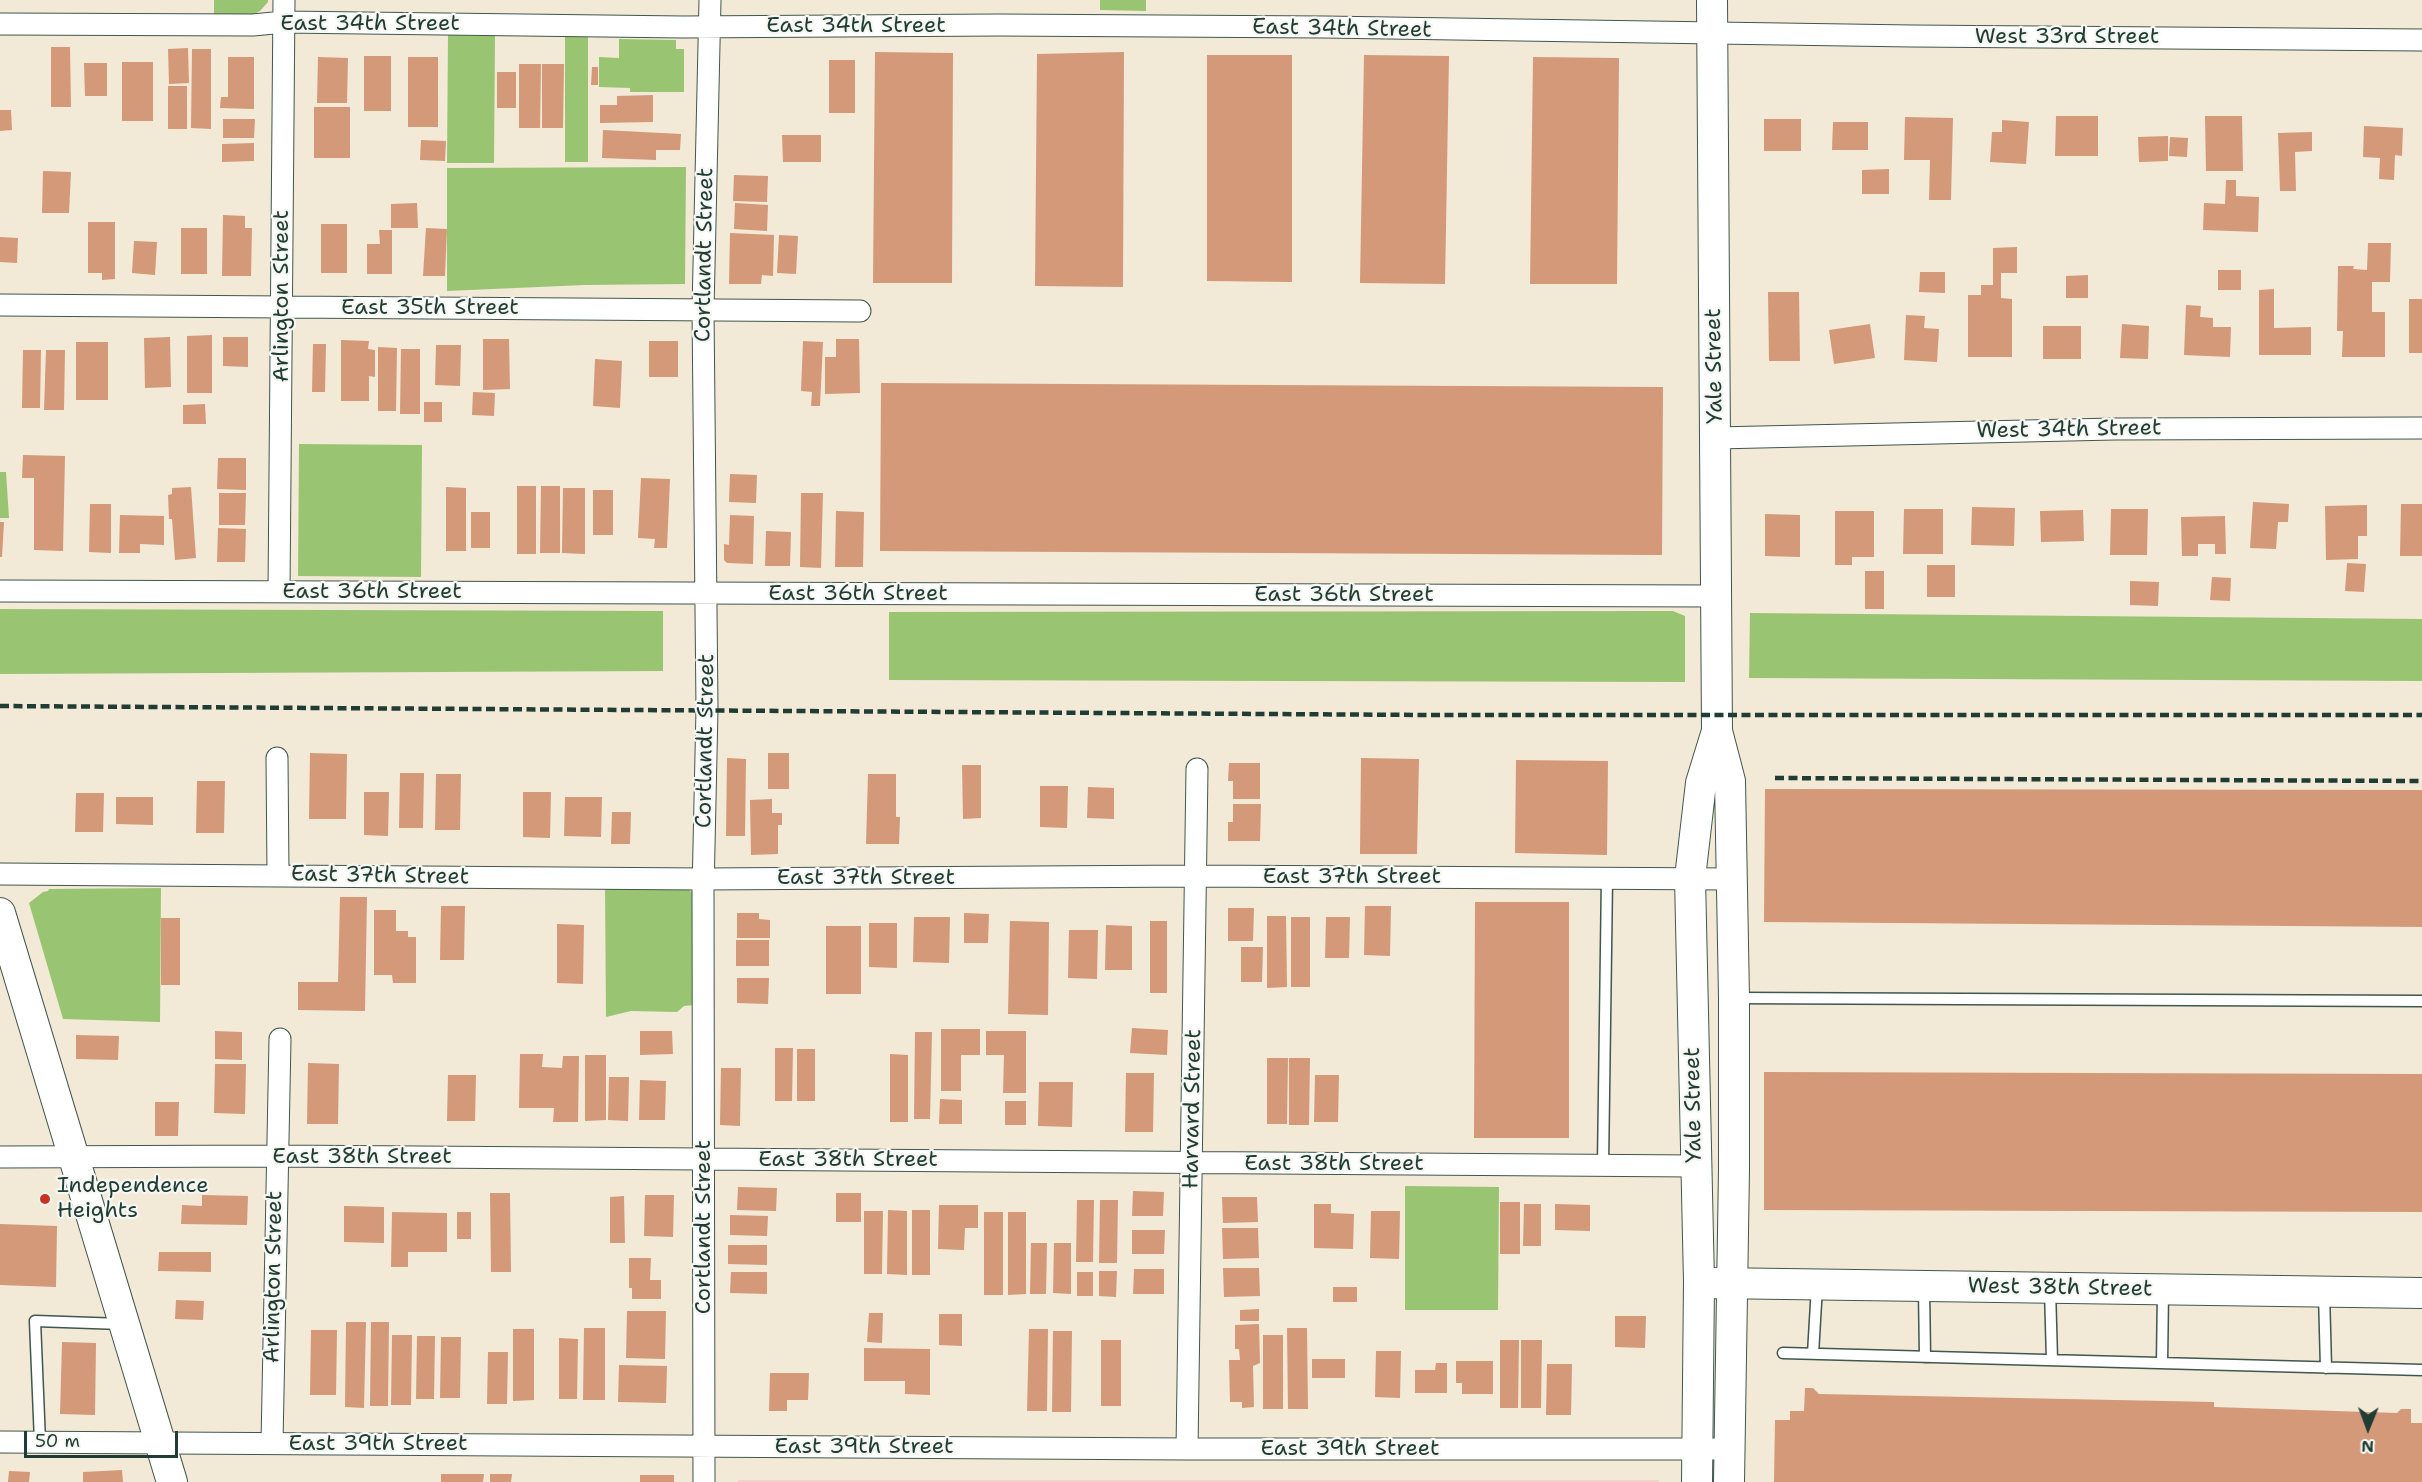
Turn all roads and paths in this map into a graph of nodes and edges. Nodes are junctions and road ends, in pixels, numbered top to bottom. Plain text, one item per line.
1 (284, 0) edge
2 (710, 0) edge
3 (1712, 0) edge
4 (284, 22) junction
5 (0, 24) edge
6 (710, 27) junction
7 (1711, 33) junction
8 (2422, 40) edge
9 (0, 305) edge
10 (282, 307) junction
11 (704, 310) junction
12 (860, 311) dead end
13 (2422, 428) edge
14 (1716, 438) junction
15 (0, 591) edge
16 (279, 592) junction
17 (706, 594) junction
18 (1715, 596) junction
19 (1717, 731) junction
20 (277, 758) dead end
21 (1197, 769) dead end
22 (0, 874) edge
23 (278, 874) junction
24 (1196, 876) junction
25 (1607, 878) junction
26 (1690, 878) junction
27 (703, 879) junction
28 (1732, 879) junction
29 (0, 913) edge
30 (1692, 996) junction
31 (1734, 998) junction
32 (2422, 1001) edge
33 (280, 1039) dead end
34 (276, 1156) junction
35 (0, 1157) edge
36 (74, 1158) junction
37 (704, 1159) junction
38 (1192, 1163) junction
39 (1603, 1165) junction
40 (1695, 1166) junction
41 (1698, 1282) junction
42 (1732, 1283) junction
43 (1817, 1284) junction
44 (1924, 1286) junction
45 (2050, 1288) junction
46 (2163, 1289) junction
47 (2324, 1291) junction
48 (2422, 1293) edge
49 (125, 1324) junction
50 (1783, 1353) dead end
51 (1813, 1354) junction
52 (1925, 1357) junction
53 (2052, 1360) junction
54 (2162, 1363) junction
55 (2326, 1368) junction
56 (2422, 1370) edge
57 (0, 1442) edge
58 (40, 1442) junction
59 (162, 1443) junction
60 (272, 1443) junction
61 (704, 1446) junction
62 (1187, 1449) junction
63 (1697, 1449) junction
64 (1728, 1449) junction
65 (172, 1482) edge
66 (704, 1482) edge
67 (1697, 1482) edge
68 (1729, 1482) edge

1 - 4 street, Arlington Street
2 - 6 street, Cortlandt Street
3 - 7 main road, Yale Street
4 - 5 street, East 34th Street
4 - 6 street, East 34th Street
4 - 10 street, Arlington Street
6 - 7 street, East 34th Street
6 - 11 street, Cortlandt Street
7 - 8 street, West 33rd Street
7 - 14 main road, Yale Street
9 - 10 street, East 35th Street
10 - 11 street, East 35th Street
10 - 16 street, Arlington Street
11 - 12 street, East 35th Street
11 - 17 street, Cortlandt Street
13 - 14 street, West 34th Street
14 - 18 main road, Yale Street
15 - 16 street, East 36th Street
16 - 17 street, East 36th Street
17 - 18 street, East 36th Street
17 - 27 street, Cortlandt Street
18 - 19 main road, Yale Street
19 - 26 main road, Yale Street
19 - 28 main road, Yale Street
20 - 23 street
21 - 24 street, Harvard Street
22 - 23 street, East 37th Street
23 - 27 street, East 37th Street
24 - 25 street, East 37th Street
24 - 27 street, East 37th Street
24 - 38 street, Harvard Street
25 - 26 street, East 37th Street
25 - 39 lane
26 - 28 street, East 37th Street
26 - 30 main road, Yale Street
27 - 37 street, Cortlandt Street
28 - 31 main road, Yale Street
29 - 36 main road
30 - 31 main road
30 - 40 main road, Yale Street
31 - 32 lane
31 - 42 main road, Yale Street
33 - 34 street, Arlington Street
34 - 36 street, East 38th Street
34 - 37 street, East 38th Street
34 - 60 street, Arlington Street
35 - 36 street, East 38th Street
36 - 49 main road
37 - 38 street, East 38th Street
37 - 61 street, Cortlandt Street
38 - 39 street, East 38th Street
38 - 62 street, Harvard Street
39 - 40 street, East 38th Street
40 - 41 main road, Yale Street
41 - 42 main road, West 38th Street
41 - 63 main road, Yale Street
42 - 43 main road, West 38th Street
42 - 64 main road, Yale Street
43 - 44 main road, West 38th Street
43 - 51 lane
44 - 45 main road, West 38th Street
44 - 52 lane
45 - 46 main road, West 38th Street
45 - 53 lane
46 - 47 main road, West 38th Street
46 - 54 lane
47 - 48 main road, West 38th Street
47 - 55 lane
49 - 58 lane
49 - 59 main road
50 - 51 lane
51 - 52 lane
52 - 53 lane
53 - 54 lane
54 - 55 lane
55 - 56 lane
57 - 58 street, East 39th Street
58 - 59 street, East 39th Street
59 - 60 street, East 39th Street
59 - 65 main road
60 - 61 street, East 39th Street
61 - 62 street, East 39th Street
61 - 66 street, Cortlandt Street
62 - 63 street, East 39th Street
63 - 64 street, East 39th Street
63 - 67 main road, Yale Street
64 - 68 main road, Yale Street

